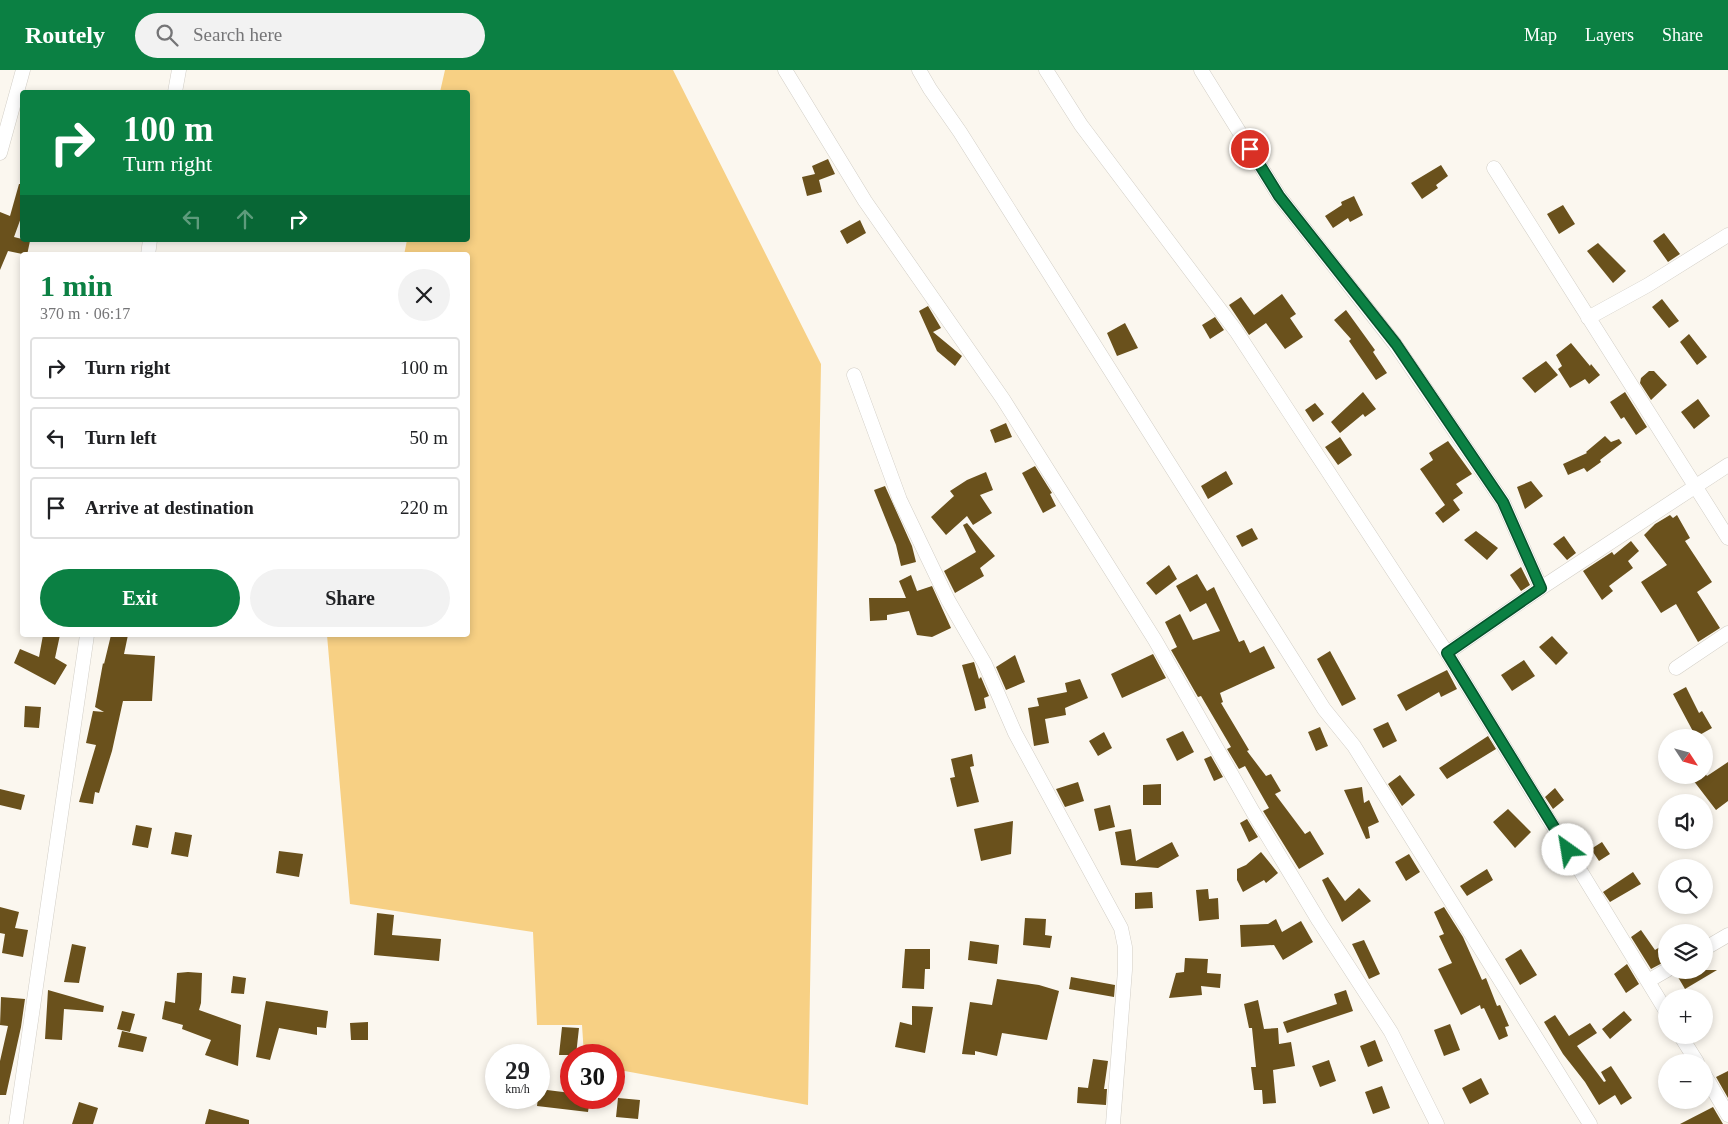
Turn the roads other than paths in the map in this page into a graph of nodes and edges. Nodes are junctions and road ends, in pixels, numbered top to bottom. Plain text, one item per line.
1 (23, 70) edge
2 (179, 70) edge
3 (785, 70) edge
4 (919, 70) edge
5 (1046, 70) edge
6 (1202, 70) edge
7 (175, 90) edge
8 (6, 114) edge
9 (0, 153) edge
10 (1494, 168) dead end
11 (1728, 235) edge
12 (1588, 318) junction
13 (854, 375) dead end
14 (1728, 465) edge
15 (1694, 486) junction
16 (1728, 538) edge
17 (1541, 588) junction
18 (1728, 633) edge
19 (87, 637) edge
20 (1447, 653) junction
21 (1676, 668) dead end
22 (1728, 935) edge
23 (1713, 944) edge
24 (1658, 975) edge
25 (1648, 981) junction
26 (1658, 998) edge
27 (1713, 1089) edge
28 (1728, 1115) edge
29 (16, 1124) edge
30 (1113, 1124) edge
31 (1437, 1124) edge
32 (1590, 1124) edge

1 - 8 street
2 - 7 street
3 - 31 street
4 - 32 street
5 - 20 street
6 - 17 street
8 - 9 street
10 - 12 street
11 - 12 street
12 - 15 street
13 - 30 street
14 - 15 street
15 - 16 street
15 - 17 street
17 - 20 street
18 - 21 street
19 - 29 street
20 - 25 street
22 - 23 street
24 - 25 street
25 - 26 street
27 - 28 street

